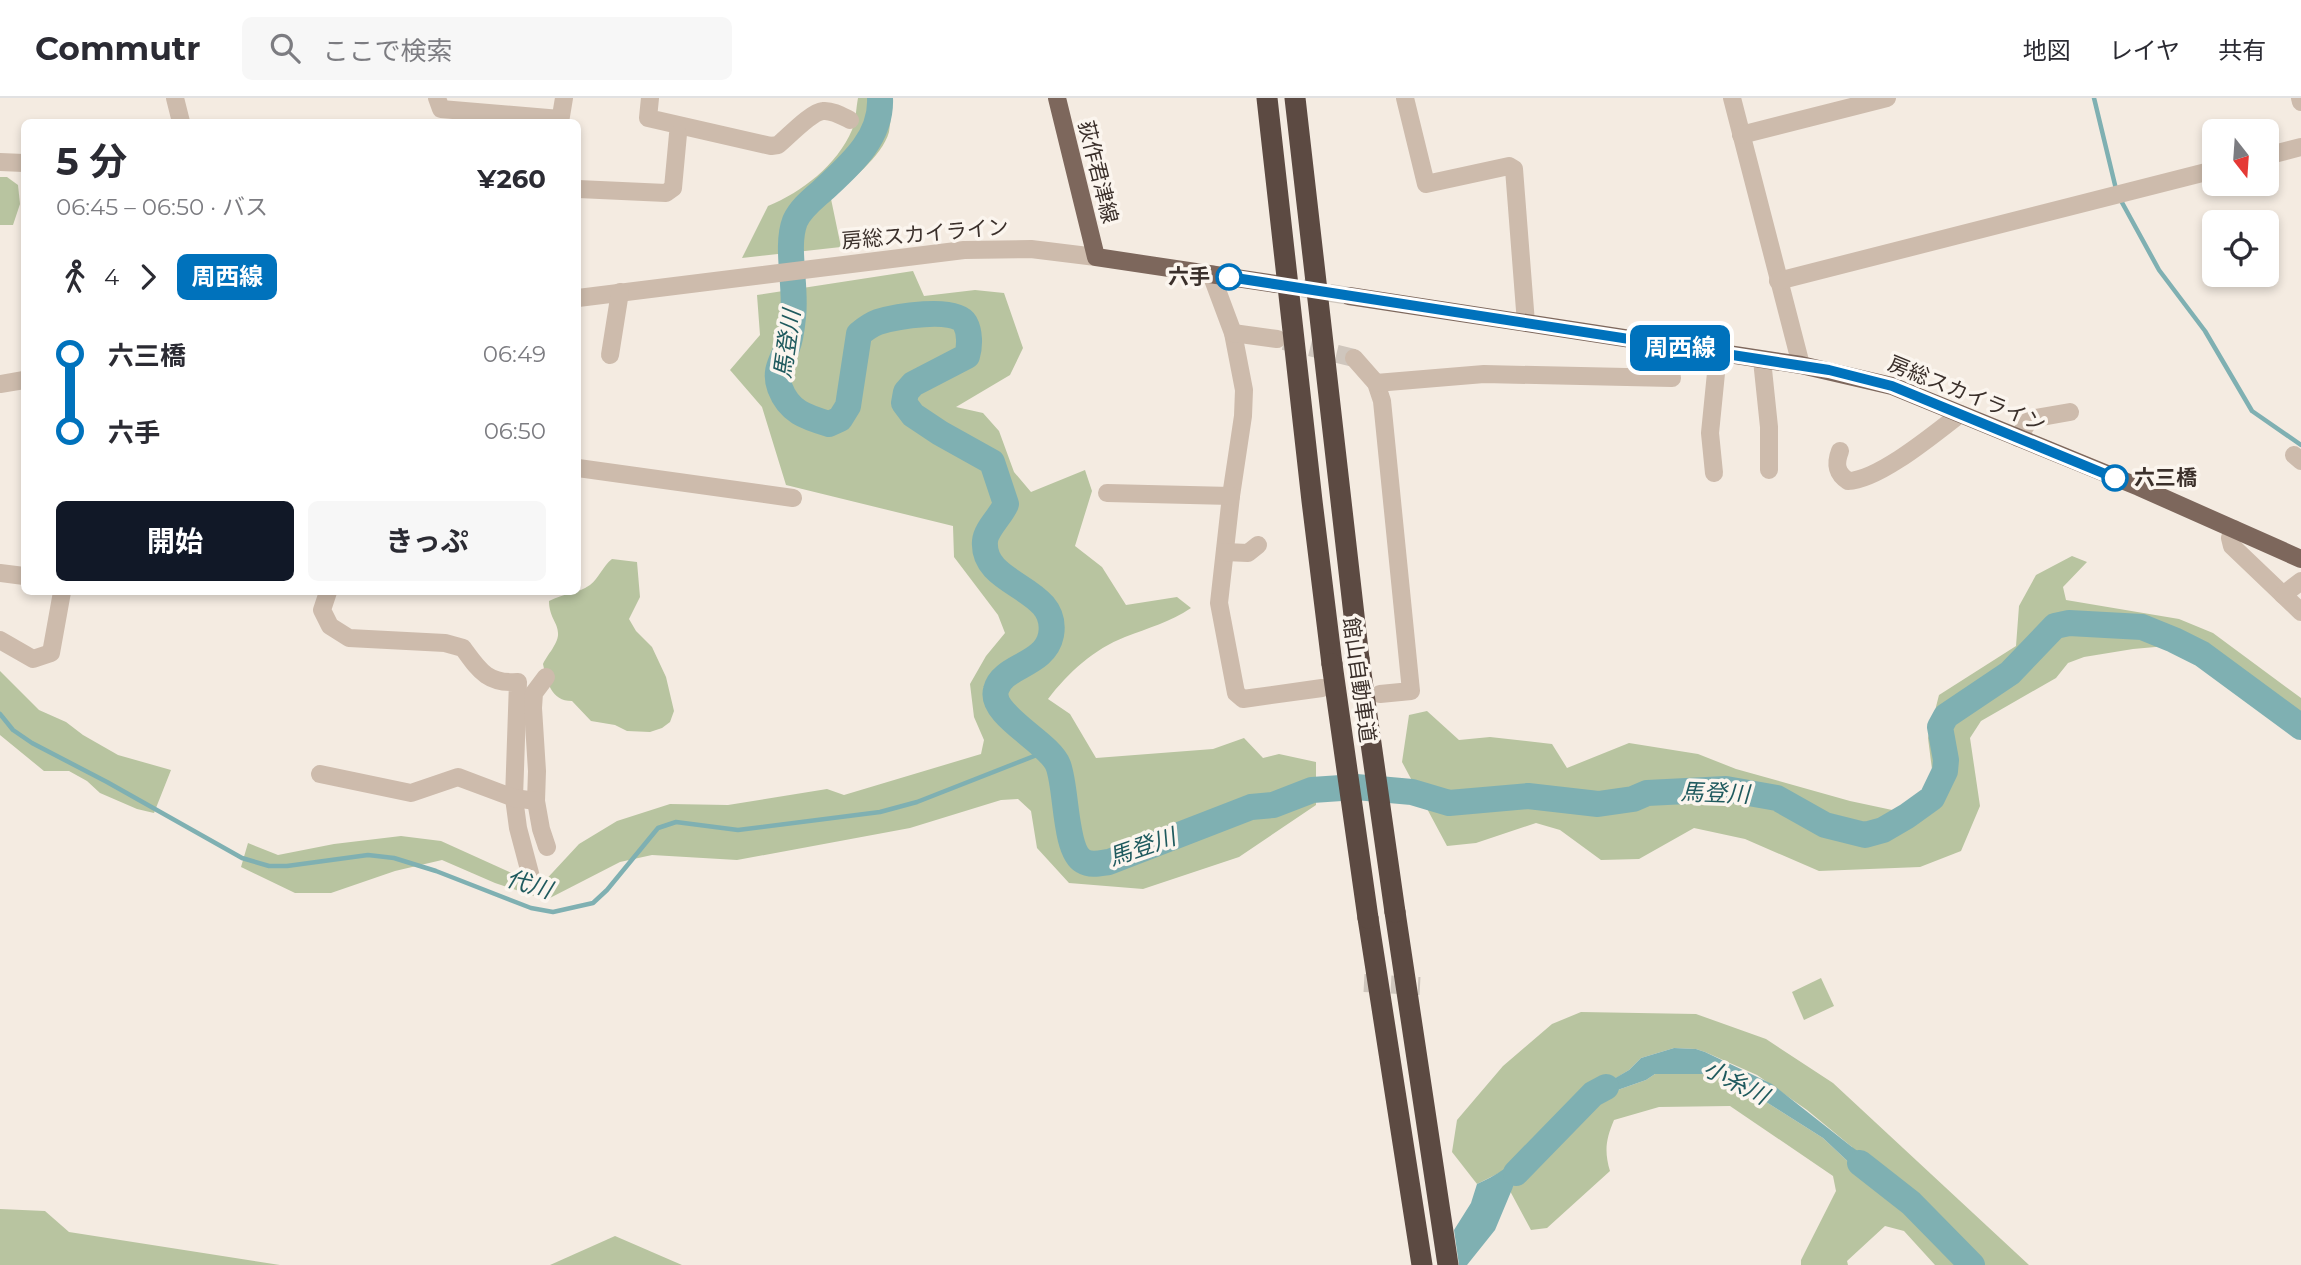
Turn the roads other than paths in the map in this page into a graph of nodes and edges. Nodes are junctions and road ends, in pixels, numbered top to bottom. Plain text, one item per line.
1 (175, 98) edge
2 (437, 98) edge
3 (564, 98) edge
4 (650, 98) edge
5 (1057, 98) edge
6 (1268, 98) edge
7 (1295, 98) edge
8 (1405, 98) edge
9 (1732, 98) edge
10 (1887, 98) edge
11 (180, 119) edge
12 (540, 119) edge
13 (560, 119) edge
14 (850, 120) dead end
15 (678, 134) dead end
16 (1741, 135) junction
17 (2301, 146) edge
18 (2279, 152) edge
19 (0, 162) edge
20 (21, 163) edge
21 (2202, 173) edge
22 (581, 188) edge
23 (1096, 257) junction
24 (1211, 274) junction
25 (1778, 281) junction
26 (1276, 285) tunnel mouth
27 (620, 292) junction
28 (1349, 296) tunnel mouth
29 (581, 298) edge
30 (1526, 323) junction
31 (1233, 333) junction
32 (1277, 339) tunnel mouth
33 (1718, 353) junction
34 (610, 355) dead end
35 (1354, 358) tunnel mouth
36 (1762, 360) junction
37 (1801, 365) junction
38 (1672, 379) dead end
39 (21, 380) edge
40 (1376, 383) junction
41 (0, 384) edge
42 (2070, 412) dead end
43 (1959, 414) junction
44 (2018, 438) junction
45 (1840, 451) dead end
46 (581, 468) edge
47 (1769, 470) dead end
48 (1714, 473) dead end
49 (1107, 493) dead end
50 (1231, 496) junction
51 (793, 498) dead end
52 (2234, 529) junction
53 (1258, 545) dead end
54 (1225, 552) junction
55 (2301, 559) edge
56 (0, 573) edge
57 (21, 576) edge
58 (2301, 581) edge
59 (61, 595) edge
60 (327, 595) edge
61 (2283, 595) junction
62 (2301, 612) edge
63 (0, 640) edge
64 (546, 677) dead end
65 (1322, 688) dead end
66 (1380, 694) dead end
67 (320, 774) dead end
68 (514, 797) junction
69 (536, 801) junction
70 (547, 847) dead end
71 (531, 877) dead end
72 (1422, 1265) edge
73 (1448, 1265) edge

1 - 11 street
2 - 12 street
3 - 13 street
4 - 14 street
5 - 23 main road, 荻作君津線
6 - 72 highway, 館山自動車道, bridge
7 - 73 highway, 館山自動車道, bridge
8 - 30 street
9 - 16 street
10 - 16 street
15 - 22 street
16 - 25 street
17 - 18 street
19 - 20 street
21 - 25 street
23 - 24 main road, 房総スカイライン
23 - 27 street, 房総スカイライン
24 - 26 main road, 房総スカイライン
24 - 31 street
25 - 37 street
27 - 29 street, 房総スカイライン
27 - 34 street
28 - 30 main road, 房総スカイライン
30 - 33 main road, 房総スカイライン
31 - 32 street
31 - 50 street
33 - 36 main road, 房総スカイライン
33 - 48 street
35 - 40 street
36 - 37 main road, 房総スカイライン
36 - 47 street
37 - 43 main road, 房総スカイライン
38 - 40 street
39 - 41 street
40 - 66 street
42 - 44 street
43 - 44 main road, 房総スカイライン
43 - 45 street
44 - 52 main road, 房総スカイライン
46 - 51 street
49 - 50 street
50 - 54 street
52 - 55 main road, 房総スカイライン
52 - 61 street
53 - 54 street
54 - 65 street
56 - 57 street
58 - 61 street
59 - 63 street
60 - 68 street
61 - 62 street
64 - 69 street
67 - 68 street
68 - 69 street
68 - 71 street
69 - 70 street

